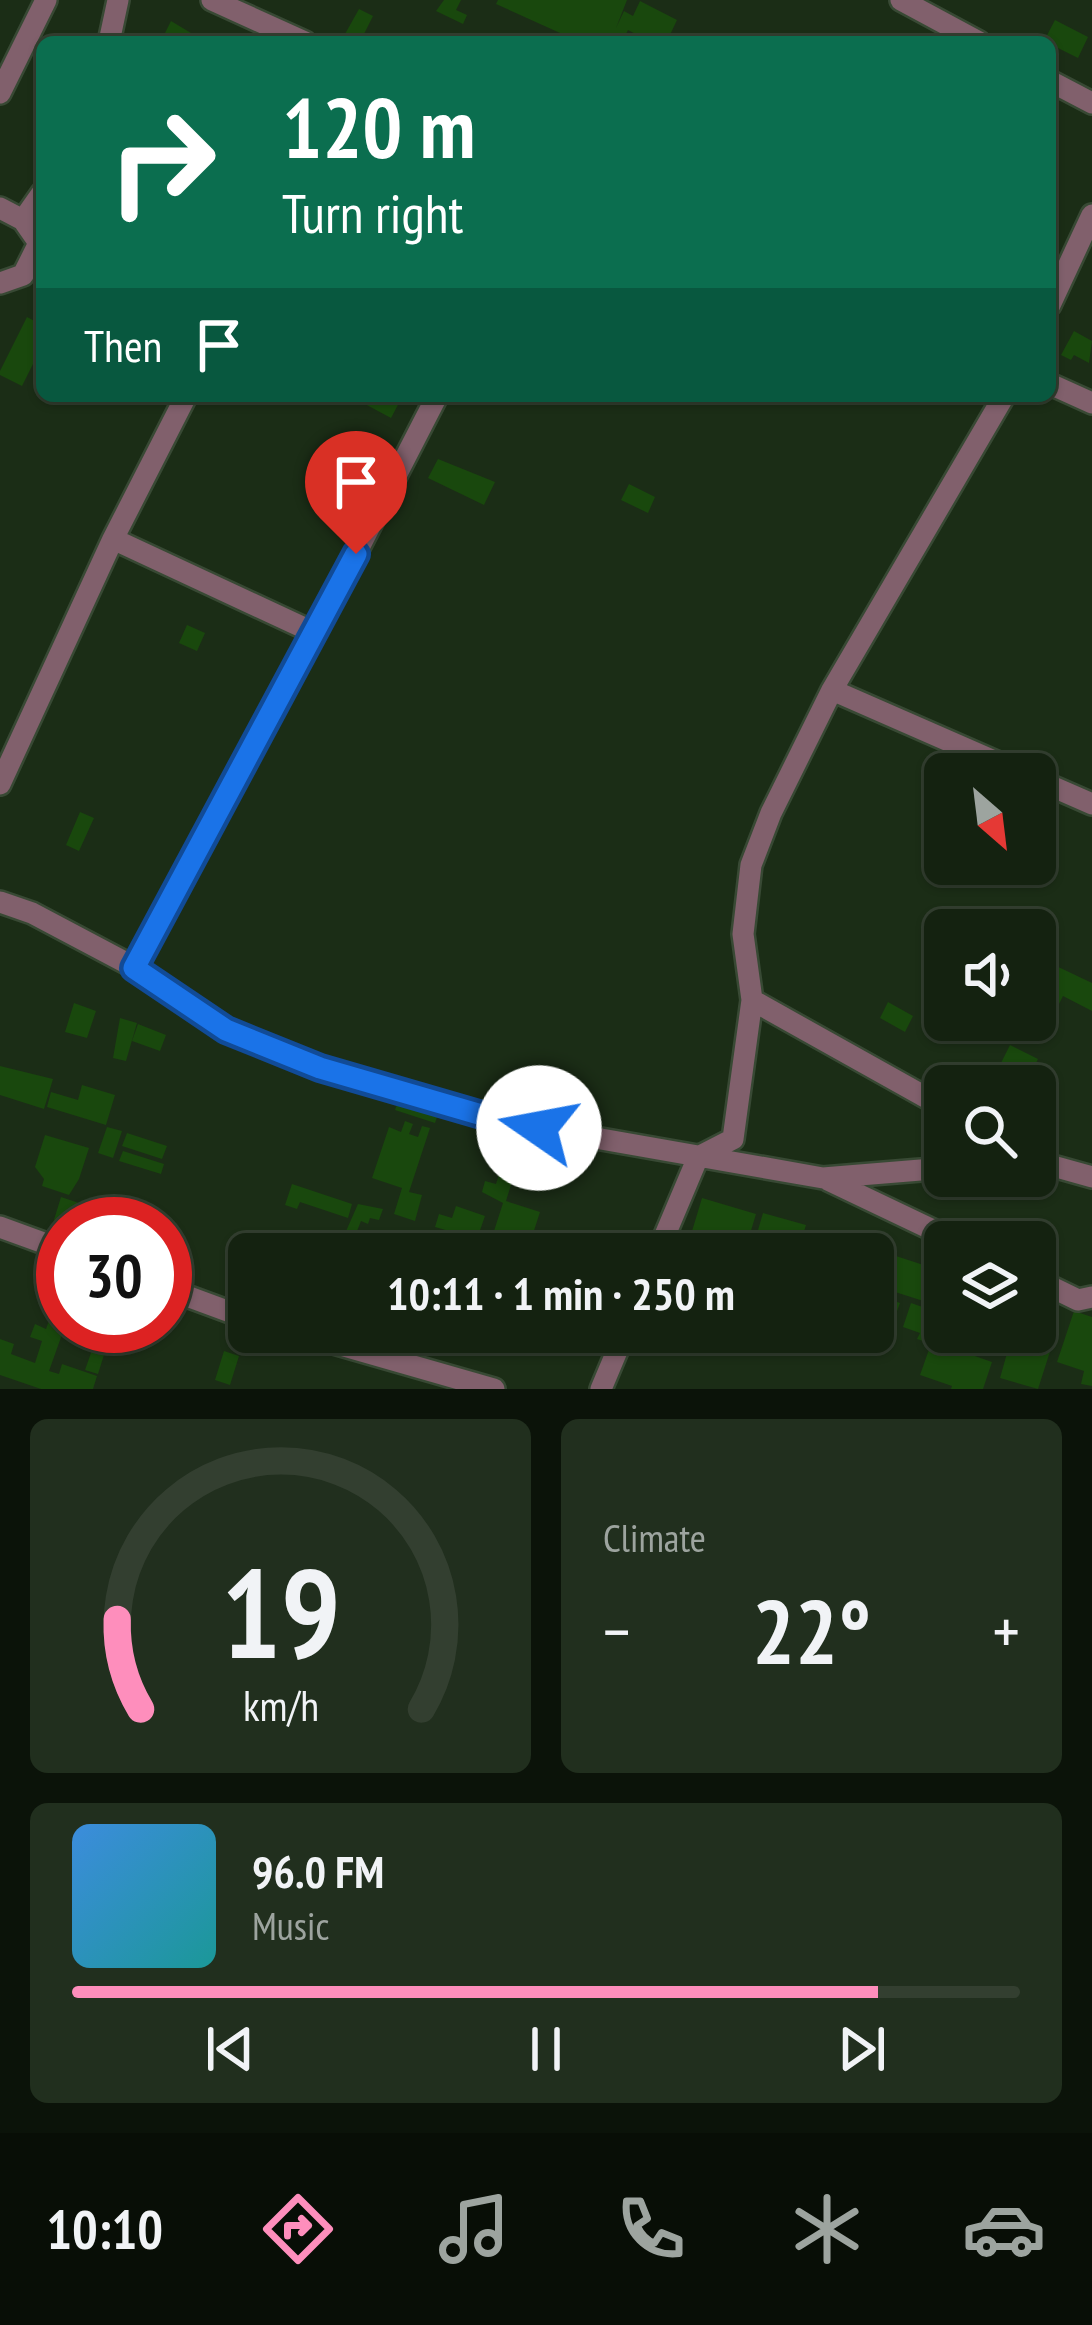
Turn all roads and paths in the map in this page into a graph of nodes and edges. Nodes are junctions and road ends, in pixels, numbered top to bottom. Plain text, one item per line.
1 (46, 0) edge
2 (118, 0) edge
3 (212, 0) edge
4 (901, 0) edge
5 (110, 36) edge
6 (292, 36) edge
7 (968, 36) edge
8 (1056, 84) edge
9 (0, 93) edge
10 (1092, 103) edge
11 (36, 202) edge
12 (0, 208) edge
13 (1092, 215) edge
14 (23, 220) junction
15 (36, 239) edge
16 (36, 249) edge
17 (0, 284) edge
18 (1056, 292) edge
19 (1056, 387) edge
20 (183, 402) edge
21 (433, 402) edge
22 (1000, 402) edge
23 (1092, 403) edge
24 (113, 539) junction
25 (315, 633) junction
26 (832, 690) junction
27 (976, 753) edge
28 (0, 784) edge
29 (1056, 788) edge
30 (1092, 804) edge
31 (0, 902) edge
32 (134, 968) junction
33 (752, 1000) junction
34 (924, 1096) edge
35 (698, 1157) junction
36 (1056, 1167) edge
37 (924, 1170) edge
38 (1092, 1177) edge
39 (824, 1178) junction
40 (924, 1226) edge
41 (0, 1227) edge
42 (666, 1233) edge
43 (36, 1240) edge
44 (1056, 1289) edge
45 (1092, 1297) edge
46 (192, 1298) edge
47 (228, 1311) edge
48 (368, 1353) edge
49 (616, 1353) edge
50 (494, 1389) edge
51 (601, 1389) edge

1 - 9 street
2 - 5 street
3 - 6 street
4 - 7 street
8 - 10 street
11 - 14 street
12 - 14 street
13 - 18 street
14 - 15 street
16 - 17 street
19 - 23 street
20 - 24 street
21 - 25 street
22 - 26 street
24 - 25 street
24 - 28 street
25 - 32 street
26 - 27 street
26 - 33 street
29 - 30 street
31 - 32 street
32 - 35 street
33 - 34 street
33 - 35 street
35 - 39 street
35 - 42 street
36 - 38 street
37 - 39 street
39 - 40 street
41 - 43 street
44 - 45 street
46 - 47 street
48 - 50 street
49 - 51 street

